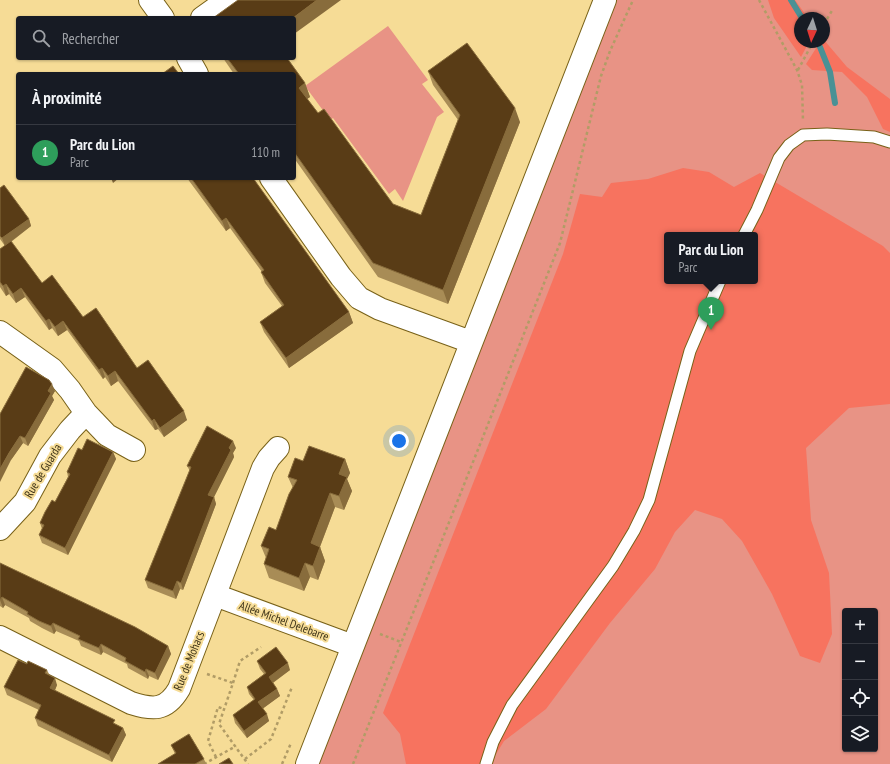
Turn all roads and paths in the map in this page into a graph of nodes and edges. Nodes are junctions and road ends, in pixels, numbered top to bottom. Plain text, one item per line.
1 (150, 0) edge
2 (227, 0) edge
3 (604, 0) edge
4 (633, 0) edge
5 (759, 0) edge
6 (833, 9) dead end
7 (830, 14) edge
8 (162, 16) edge
9 (205, 16) edge
10 (810, 48) edge
11 (189, 60) edge
12 (797, 70) junction
13 (196, 72) edge
14 (803, 135) junction
15 (890, 142) edge
16 (272, 180) edge
17 (746, 232) edge
18 (719, 284) edge
19 (0, 332) edge
20 (471, 342) junction
21 (86, 413) junction
22 (278, 448) dead end
23 (134, 450) dead end
24 (0, 529) edge
25 (215, 595) junction
26 (0, 637) edge
27 (353, 646) junction
28 (261, 647) dead end
29 (187, 667) junction
30 (233, 683) junction
31 (292, 687) dead end
32 (224, 710) junction
33 (236, 746) junction
34 (216, 757) junction
35 (245, 759) junction
36 (204, 764) edge
37 (248, 764) edge
38 (307, 764) edge
39 (353, 764) edge
40 (486, 764) edge

1 - 8 street
2 - 9 street
3 - 20 street
4 - 39 path
5 - 12 path
6 - 7 path
10 - 12 path
11 - 13 street
12 - 14 path
14 - 15 lane
14 - 17 lane
16 - 20 street
18 - 40 lane
19 - 21 street
20 - 27 street
21 - 23 street
21 - 24 street, Rue de Guarda
22 - 25 street, Rue de Mohacs
25 - 27 street, Allée Michel Delebarre
25 - 29 street, Rue de Mohacs
26 - 29 street, Rue de Mohacs
27 - 38 street
28 - 30 path
29 - 30 path
30 - 32 path
31 - 35 path
32 - 33 path
32 - 34 path
33 - 34 path
33 - 35 path
34 - 36 path
35 - 37 path

